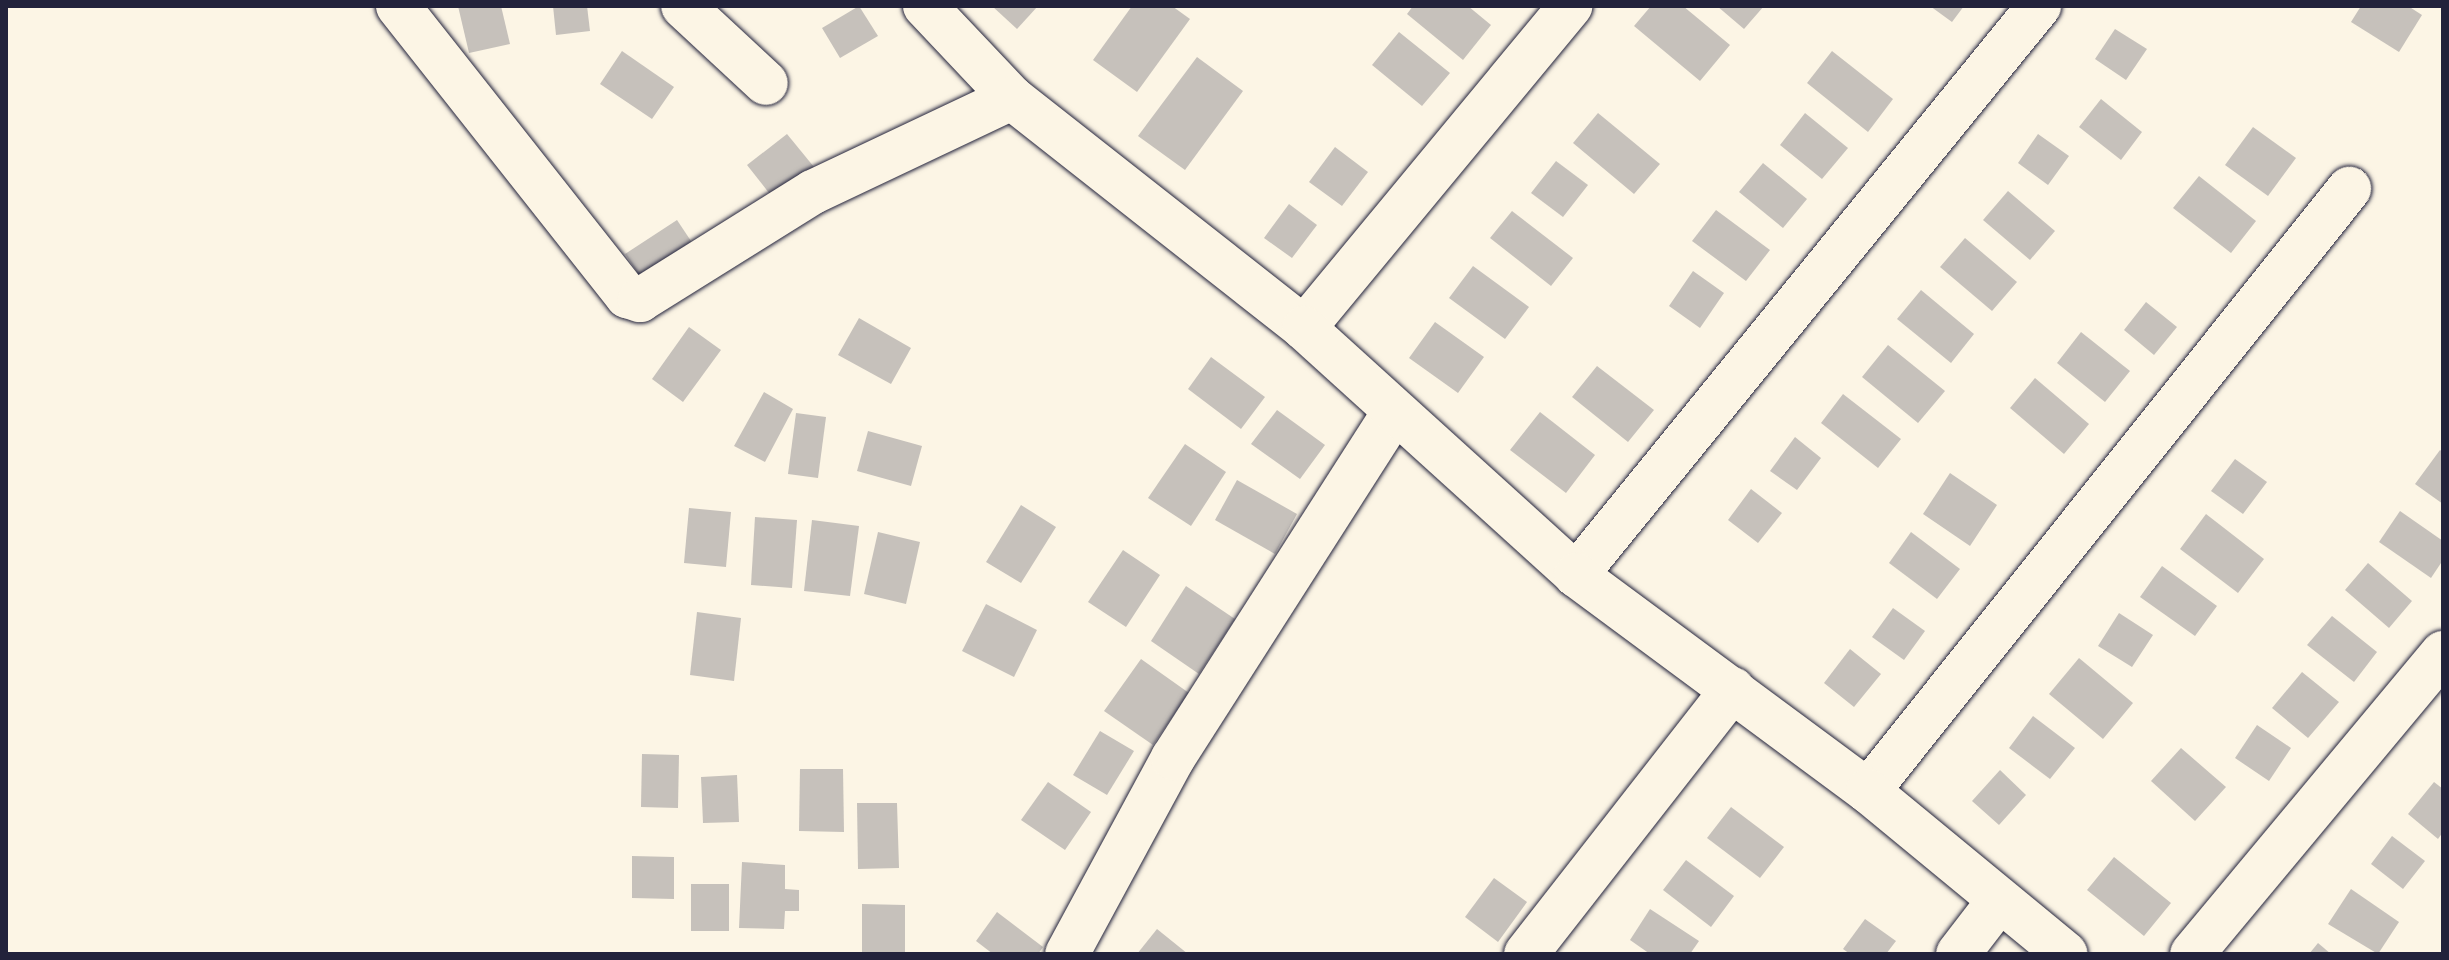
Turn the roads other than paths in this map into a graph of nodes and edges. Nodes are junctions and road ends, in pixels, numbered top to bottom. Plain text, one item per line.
1 (398, 6) edge
2 (683, 6) edge
3 (925, 6) edge
4 (1570, 6) edge
5 (2039, 6) edge
6 (766, 83) dead end
7 (1012, 98) junction
8 (2349, 189) dead end
9 (1304, 328) junction
10 (1394, 413) junction
11 (1576, 575) junction
12 (2443, 653) edge
13 (1733, 689) junction
14 (1868, 791) junction
15 (1998, 902) junction
16 (1067, 954) edge
17 (1526, 954) edge
18 (1958, 954) edge
19 (2066, 954) edge
20 (2192, 954) edge

1 - 7 street
2 - 6 street
3 - 7 street
4 - 9 street
5 - 11 street
7 - 9 street
8 - 14 street
9 - 10 street
10 - 11 street
10 - 16 street
11 - 13 street
12 - 20 street
13 - 14 street
13 - 17 street
14 - 15 street
15 - 18 street
15 - 19 street

